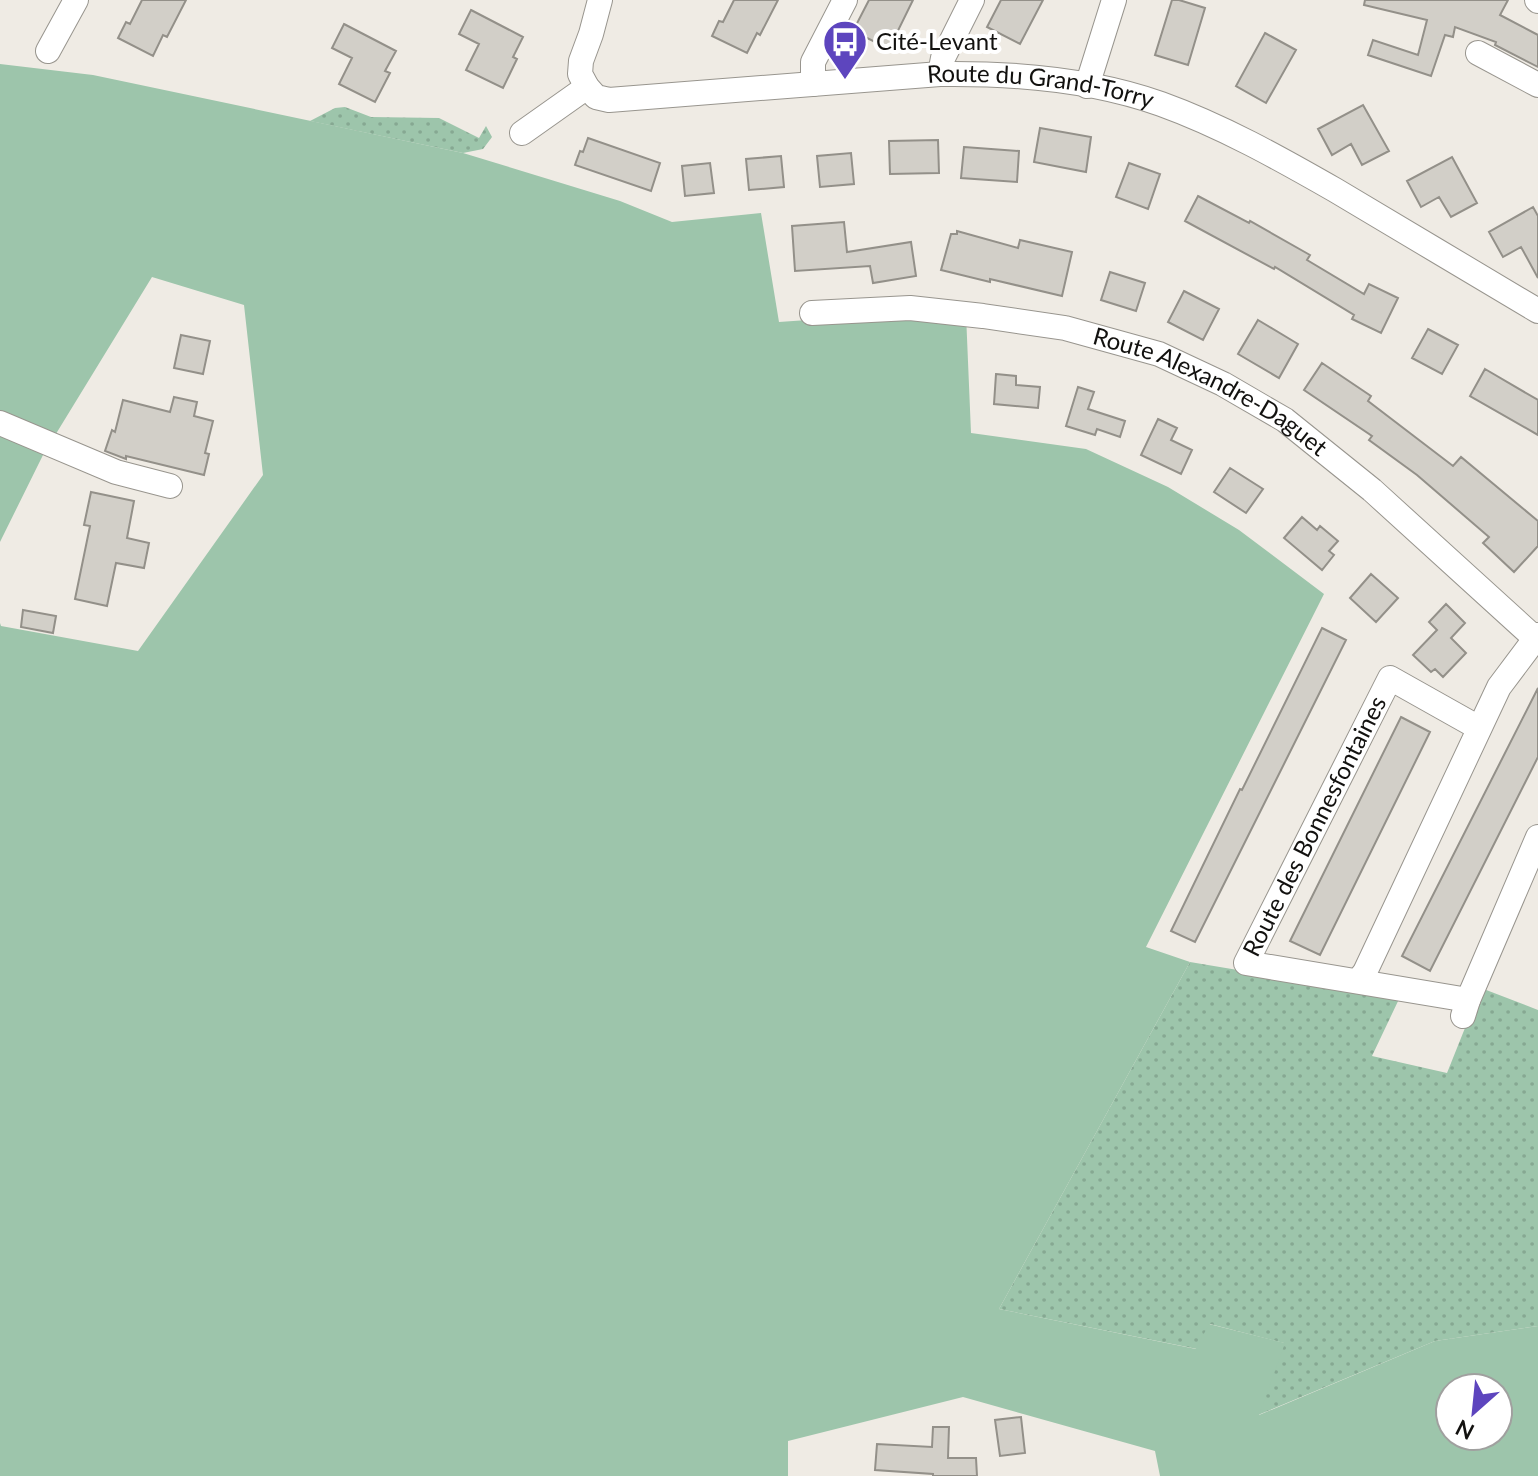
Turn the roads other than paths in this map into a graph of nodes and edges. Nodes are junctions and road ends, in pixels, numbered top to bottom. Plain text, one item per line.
1 (76, 0) edge
2 (600, 0) edge
3 (845, 0) edge
4 (972, 0) edge
5 (1114, 0) edge
6 (48, 51) dead end
7 (1478, 53) dead end
8 (940, 74) junction
9 (813, 84) junction
10 (1538, 85) edge
11 (1087, 86) junction
12 (587, 87) junction
13 (522, 133) dead end
14 (1538, 311) edge
15 (812, 313) dead end
16 (0, 423) edge
17 (170, 486) dead end
18 (1537, 638) edge
19 (1479, 728) junction
20 (1538, 837) edge
21 (1358, 981) junction

1 - 6 street
2 - 12 street
3 - 9 street
4 - 8 street
5 - 11 street
7 - 10 street
8 - 9 street, Route du Grand-Torry
8 - 11 street, Route du Grand-Torry
9 - 12 street, Route du Grand-Torry
11 - 14 street, Route du Grand-Torry
12 - 13 street
15 - 18 street, Route Alexandre-Daguet
16 - 17 street
18 - 19 street
19 - 21 street
19 - 21 street, Route des Bonnesfontaines
20 - 21 street, Route des Bonnesfontaines

